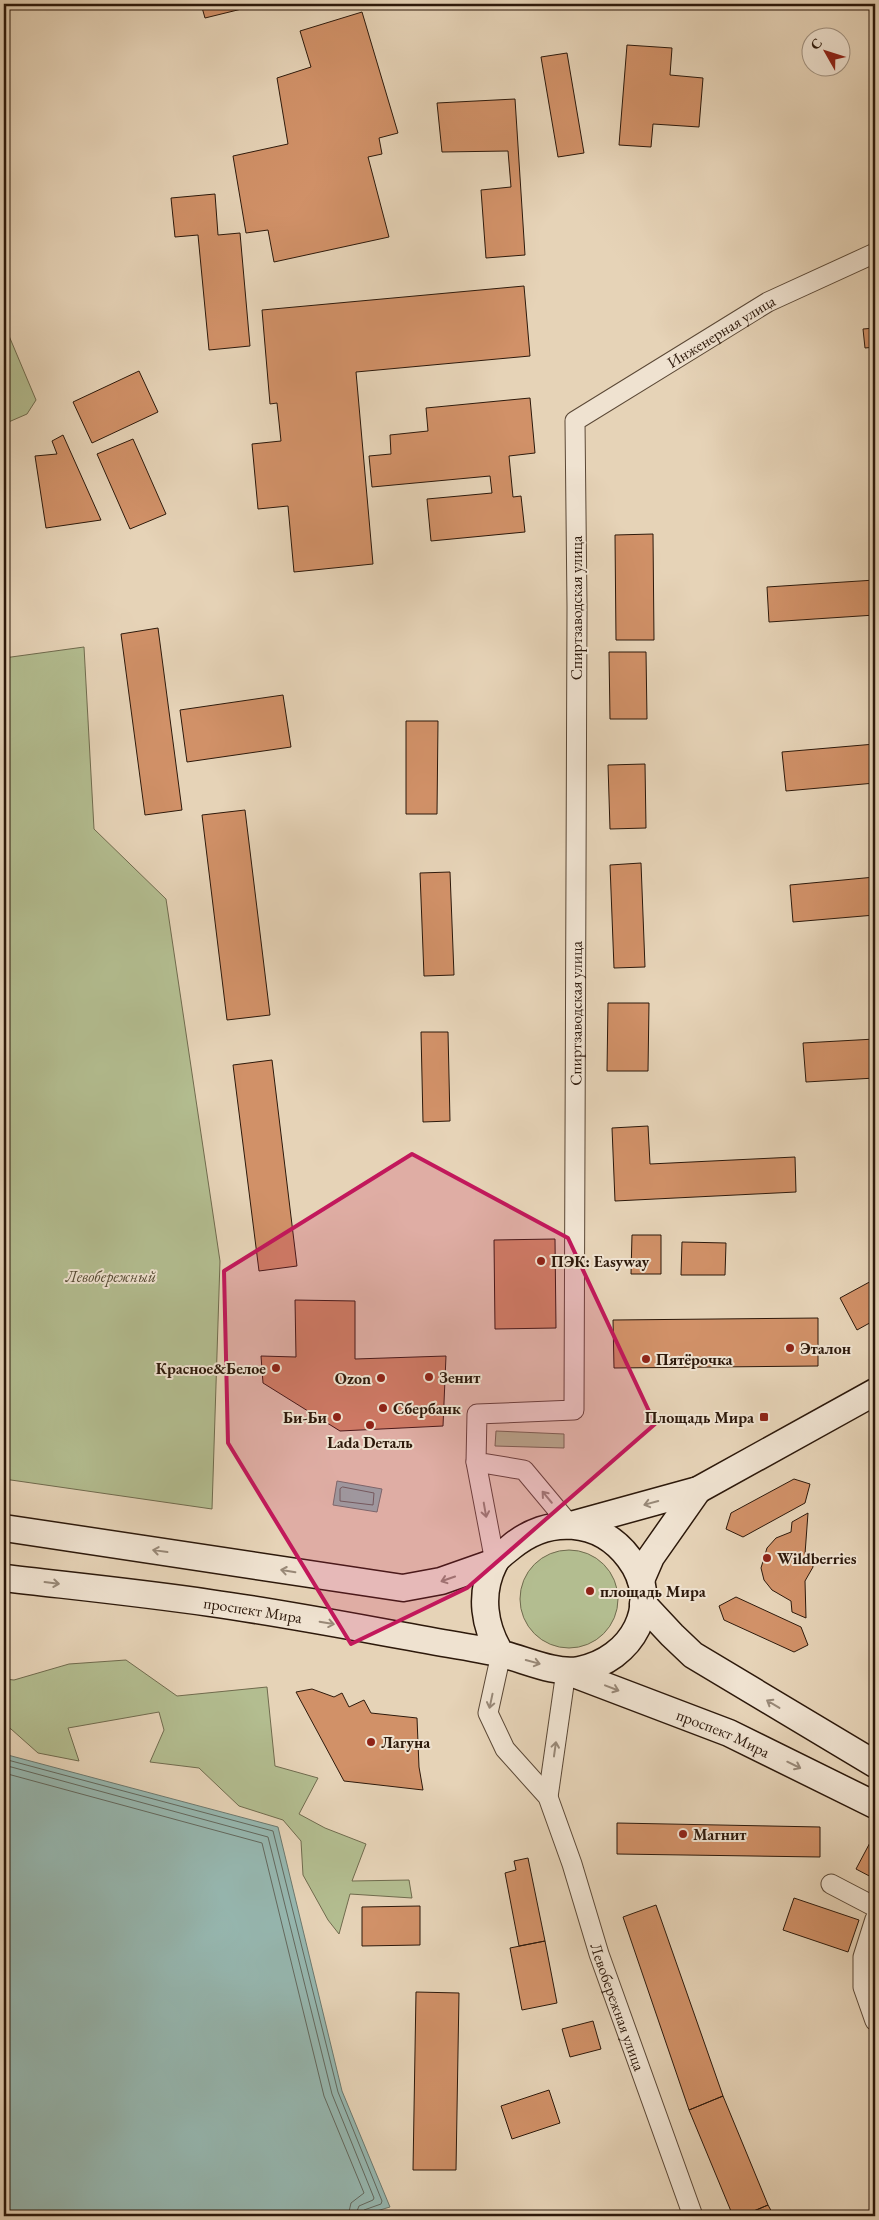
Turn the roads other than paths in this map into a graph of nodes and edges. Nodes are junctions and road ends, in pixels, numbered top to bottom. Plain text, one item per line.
1 (875, 253) edge
2 (575, 421) joint
3 (875, 1392) edge
4 (476, 1462) junction
5 (698, 1490) junction
6 (570, 1525) junction
7 (4, 1528) edge
8 (494, 1562) junction
9 (4, 1578) edge
10 (642, 1592) junction
11 (501, 1654) junction
12 (566, 1671) junction
13 (875, 1764) edge
14 (548, 1798) junction
15 (875, 1805) edge
16 (831, 1884) dead end
17 (875, 1906) edge
18 (875, 1918) edge
19 (875, 2021) edge
20 (693, 2216) edge

1 - 2 street, Инженерная улица
2 - 4 street, Спиртзаводская улица
3 - 5 main road
6 -> 4 street
4 -> 8 street
5 -> 6 main road
5 - 10 main road
6 - 8 main road
6 - 10 main road
8 -> 7 main road
8 - 11 main road
9 -> 11 main road, проспект Мира
10 - 12 main road
13 -> 10 main road
11 -> 12 main road
11 -> 14 street, Левобережная улица
14 -> 12 street, Левобережная улица
12 -> 15 main road, проспект Мира
14 - 20 street, Левобережная улица
16 - 17 street
18 - 19 street

